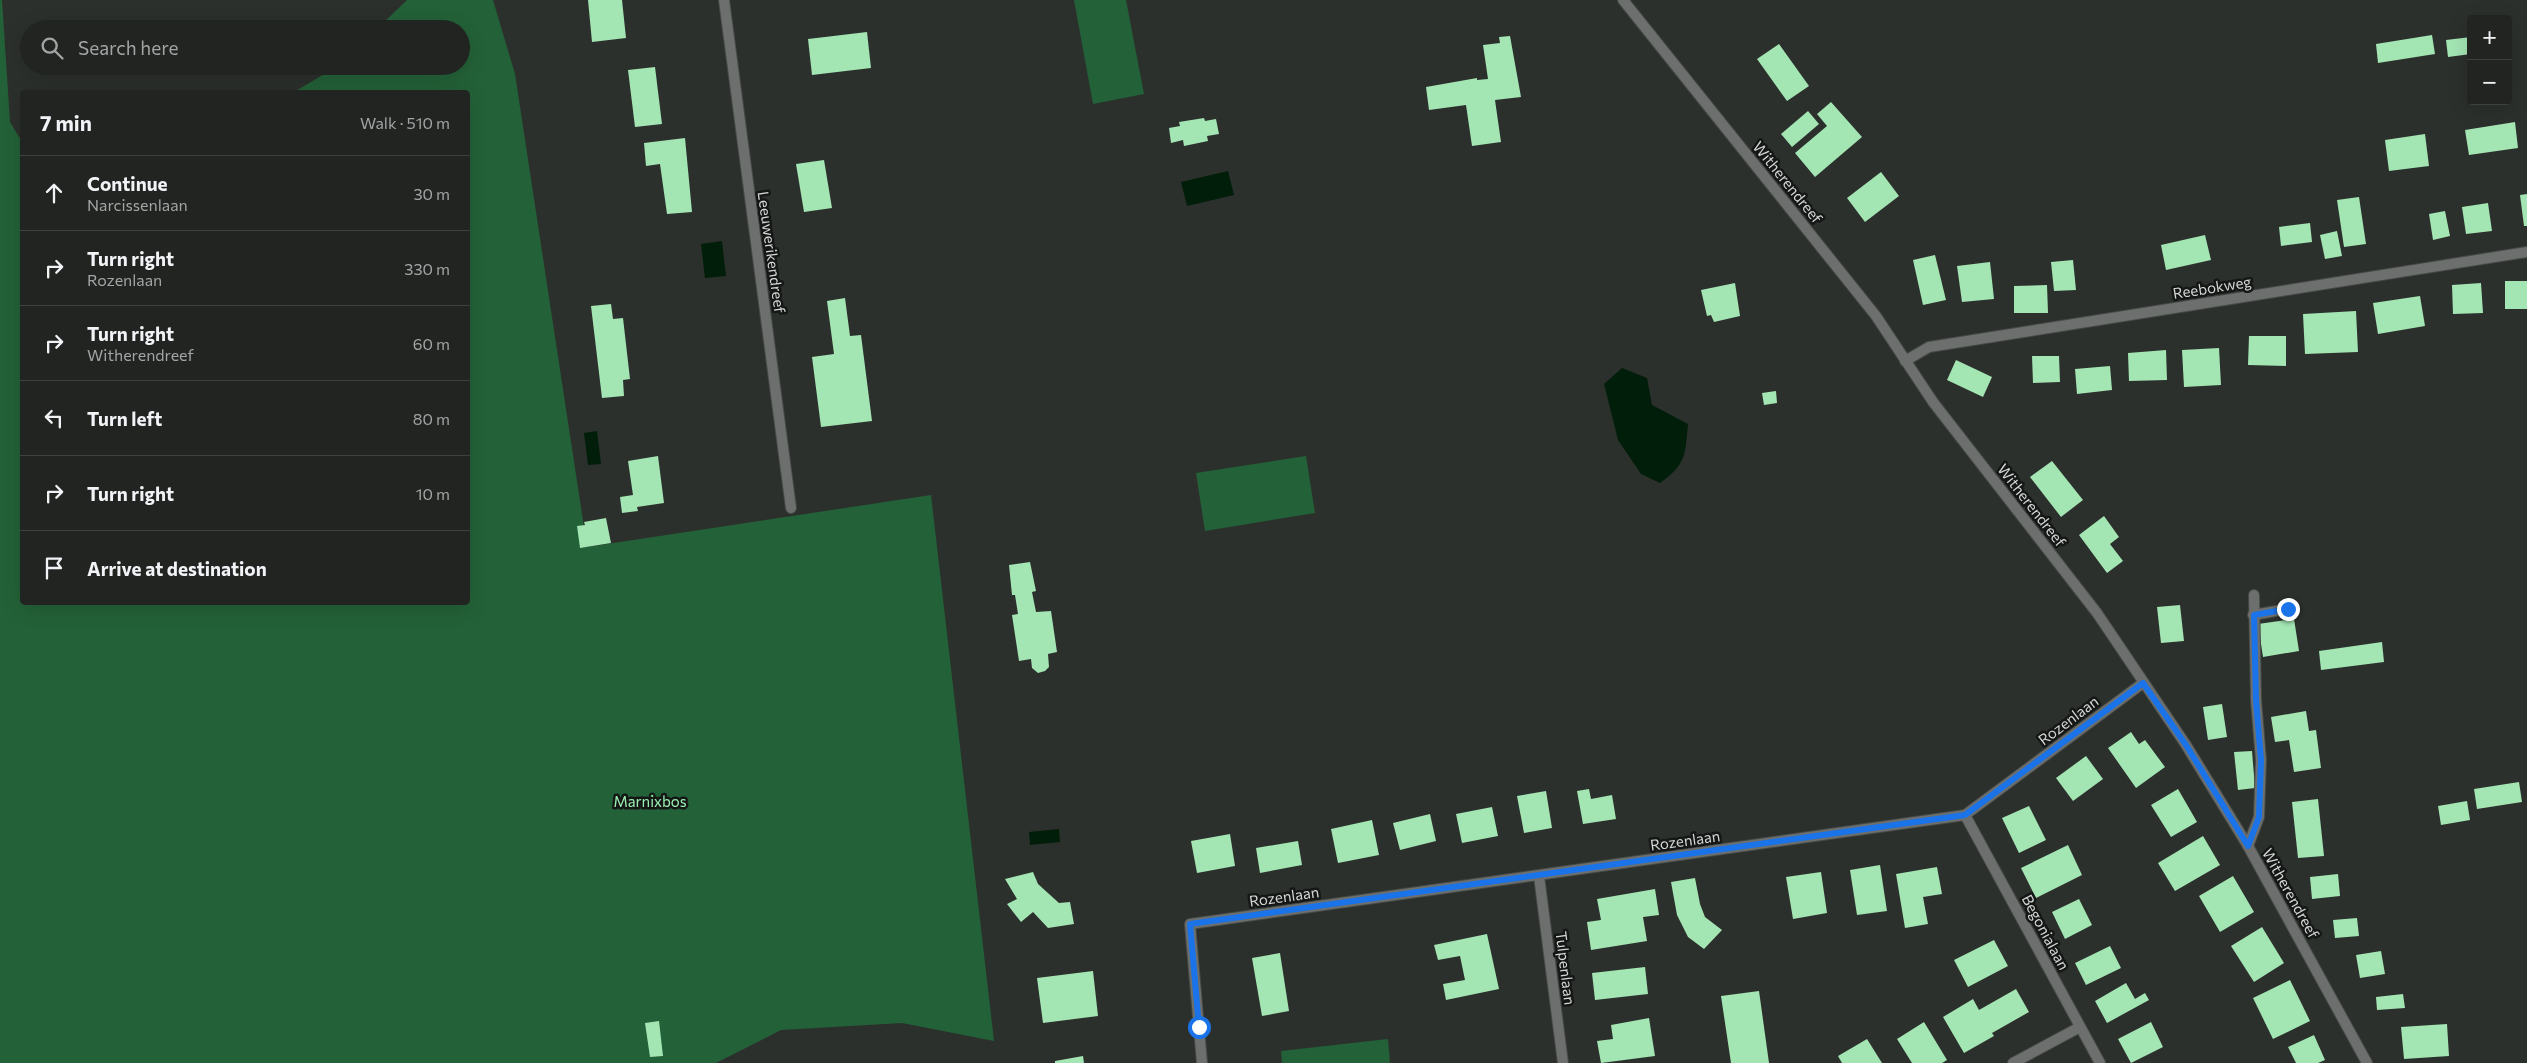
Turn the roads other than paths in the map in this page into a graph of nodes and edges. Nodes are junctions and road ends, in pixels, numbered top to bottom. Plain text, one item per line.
1 (724, 0) edge
2 (1623, 0) edge
3 (2527, 252) edge
4 (1905, 361) junction
5 (791, 508) dead end
6 (2254, 594) dead end
7 (2288, 609) dead end
8 (2254, 615) junction
9 (2143, 683) junction
10 (1965, 815) junction
11 (2248, 846) junction
12 (1538, 876) junction
13 (2080, 1027) junction
14 (1202, 1063) edge
15 (1563, 1063) edge
16 (2014, 1063) edge
17 (2100, 1063) edge
18 (2367, 1063) edge

1 - 5 street, Leeuwerikendreef
2 - 4 street, Witherendreef
3 - 4 street, Reebokweg
4 - 9 street, Witherendreef
6 - 8 street
7 - 8 street
8 - 11 street
9 - 10 street, Rozenlaan
9 - 11 street, Witherendreef
10 - 12 street, Rozenlaan
10 - 13 street, Begonialaan
11 - 18 street, Witherendreef
12 - 14 street, Rozenlaan
12 - 15 street, Tulpenlaan
13 - 16 street
13 - 17 street, Begonialaan

